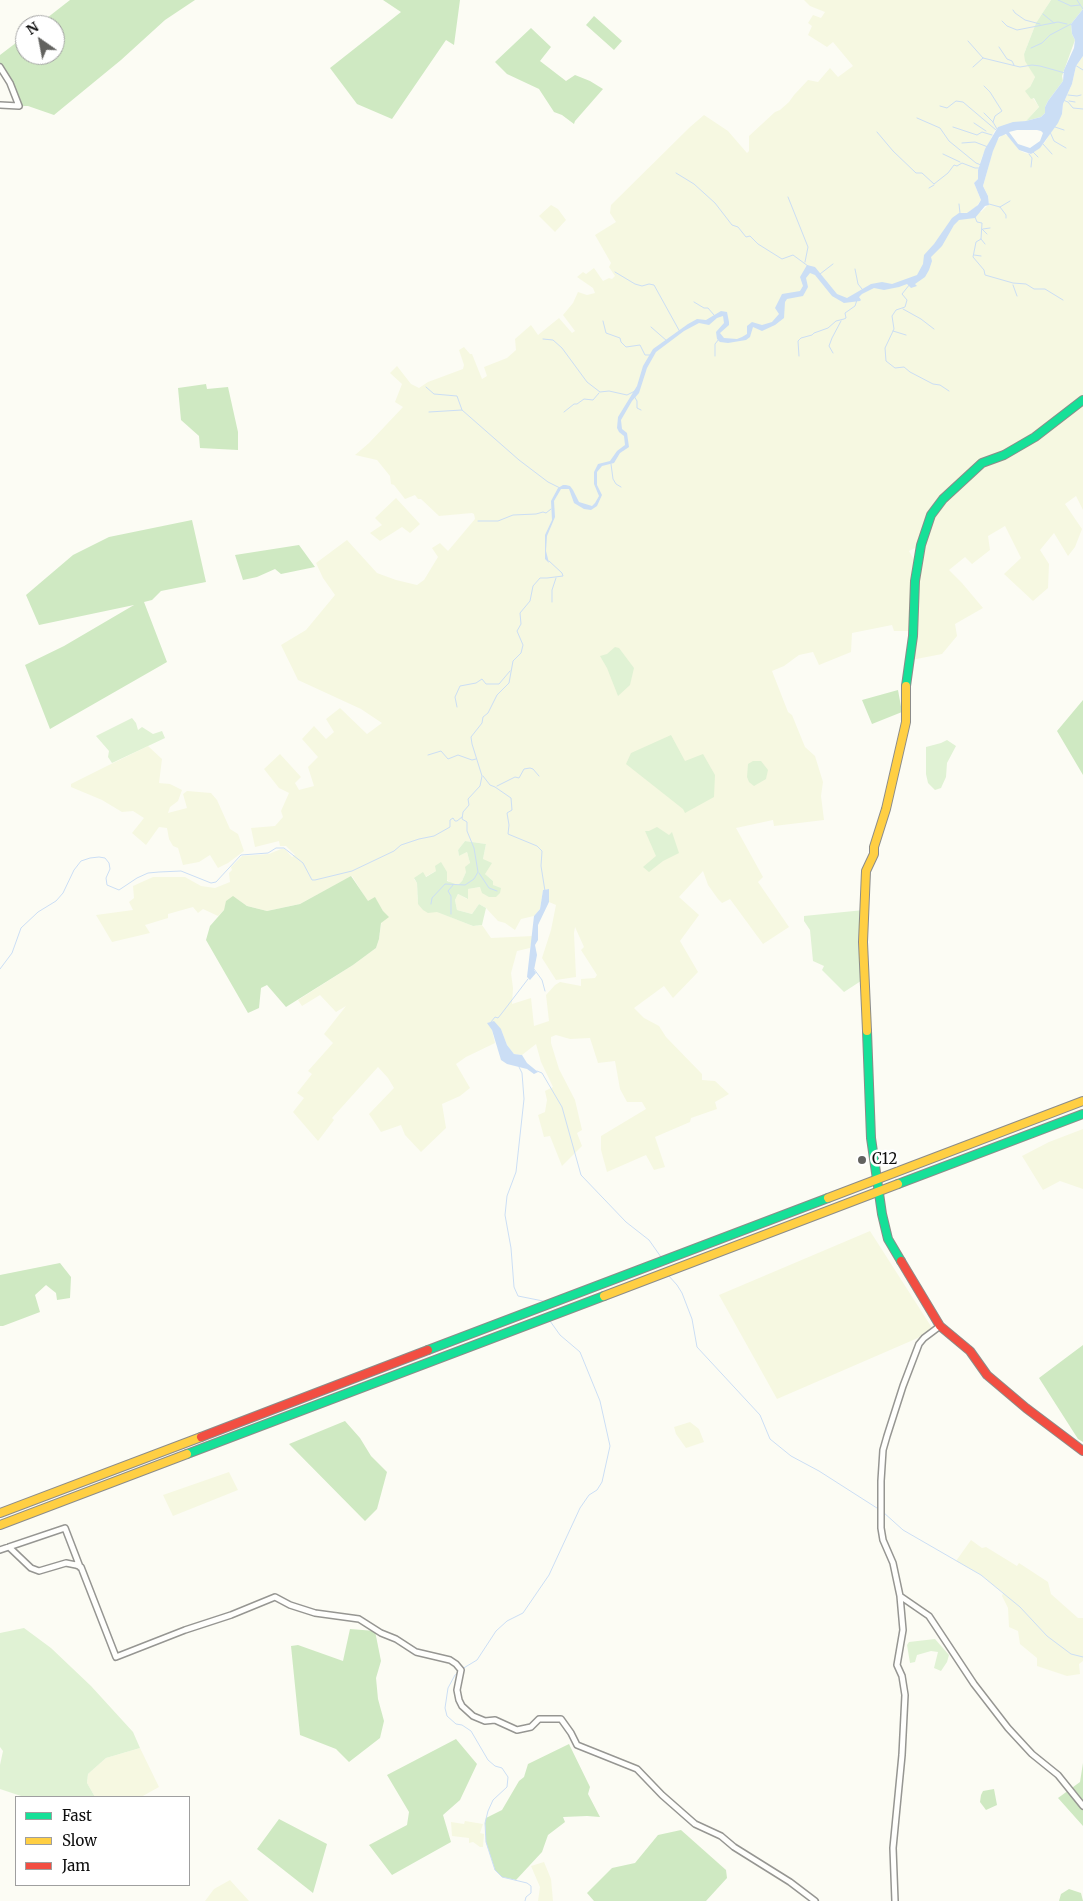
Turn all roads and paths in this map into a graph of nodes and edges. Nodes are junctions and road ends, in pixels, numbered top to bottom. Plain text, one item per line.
1 (0, 66) edge
2 (0, 105) edge
3 (1083, 400) edge
4 (1083, 1101) edge
5 (1083, 1114) edge
6 (878, 1192) junction
7 (940, 1326) junction
8 (1083, 1451) edge
9 (0, 1513) edge
10 (0, 1525) edge
11 (9, 1547) junction
12 (0, 1550) edge
13 (81, 1567) junction
14 (900, 1596) junction
15 (1083, 1806) edge
16 (813, 1901) edge
17 (895, 1901) edge

1 - 2 street
3 - 6 main road
4 - 9 main road
5 - 6 main road
6 - 7 main road
6 - 10 main road
7 - 8 main road
7 - 14 street
11 - 12 street
11 - 13 street
11 - 13 street
13 - 16 street
14 - 15 street
14 - 17 street

